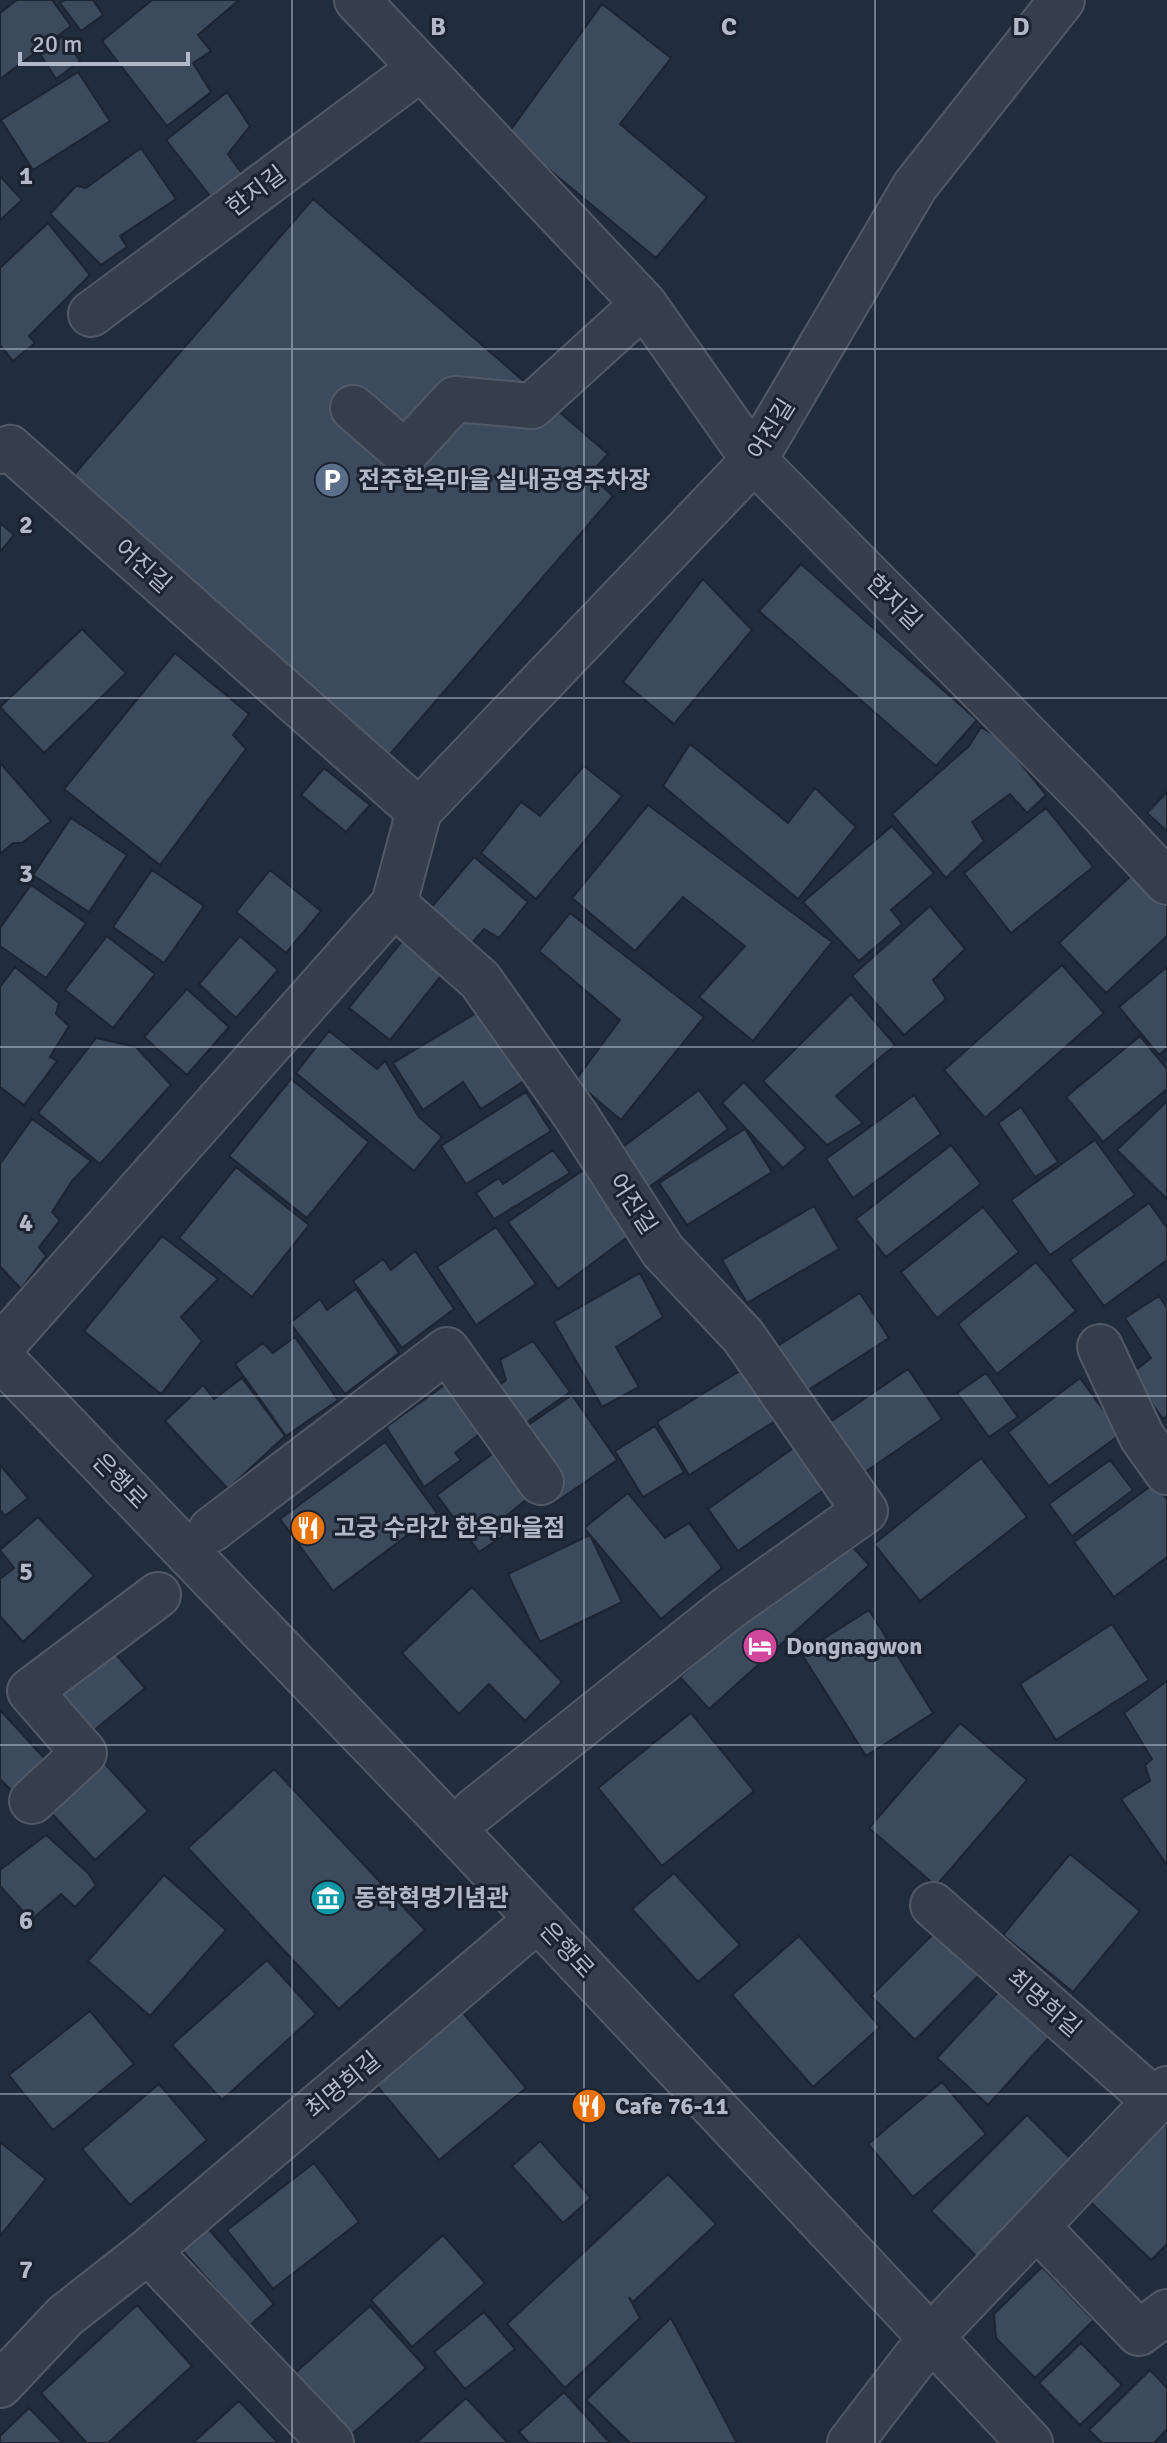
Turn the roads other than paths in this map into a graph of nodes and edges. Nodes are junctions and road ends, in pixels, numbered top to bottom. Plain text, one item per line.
1 (357, 0) edge
2 (1062, 0) edge
3 (421, 68) junction
4 (644, 304) junction
5 (91, 314) dead end
6 (353, 408) dead end
7 (5, 449) edge
8 (754, 460) junction
9 (419, 811) junction
10 (1167, 882) edge
11 (394, 904) junction
12 (1100, 1347) dead end
13 (0, 1348) edge
14 (0, 1357) edge
15 (1154, 1433) edge
16 (1167, 1472) edge
17 (541, 1482) dead end
18 (211, 1530) dead end
19 (158, 1595) dead end
20 (32, 1801) dead end
21 (474, 1811) dead end
22 (933, 1905) dead end
23 (538, 1919) junction
24 (1161, 2095) edge
25 (1037, 2227) junction
26 (148, 2251) junction
27 (1167, 2312) edge
28 (932, 2336) junction
29 (0, 2385) edge
30 (331, 2443) edge
31 (850, 2443) edge
32 (1030, 2443) edge

1 - 3 street, 한지길
2 - 8 street, 어진길
3 - 4 street, 한지길
3 - 5 street, 한지길
4 - 6 street
4 - 8 street, 한지길
7 - 9 street, 어진길
8 - 9 street, 어진길
8 - 10 street, 한지길
9 - 11 street, 어진길
11 - 13 street, 어진길
11 - 21 street, 어진길
12 - 15 street
14 - 23 street, 은행로
15 - 16 street
17 - 18 street
19 - 20 street
22 - 24 street, 최명희길
23 - 26 street, 최명희길
23 - 28 street, 은행로
24 - 25 street, 최명희길
25 - 27 street
25 - 28 street, 최명희길
26 - 29 street, 최명희길
26 - 30 street
28 - 31 street, 최명희길
28 - 32 street, 은행로

